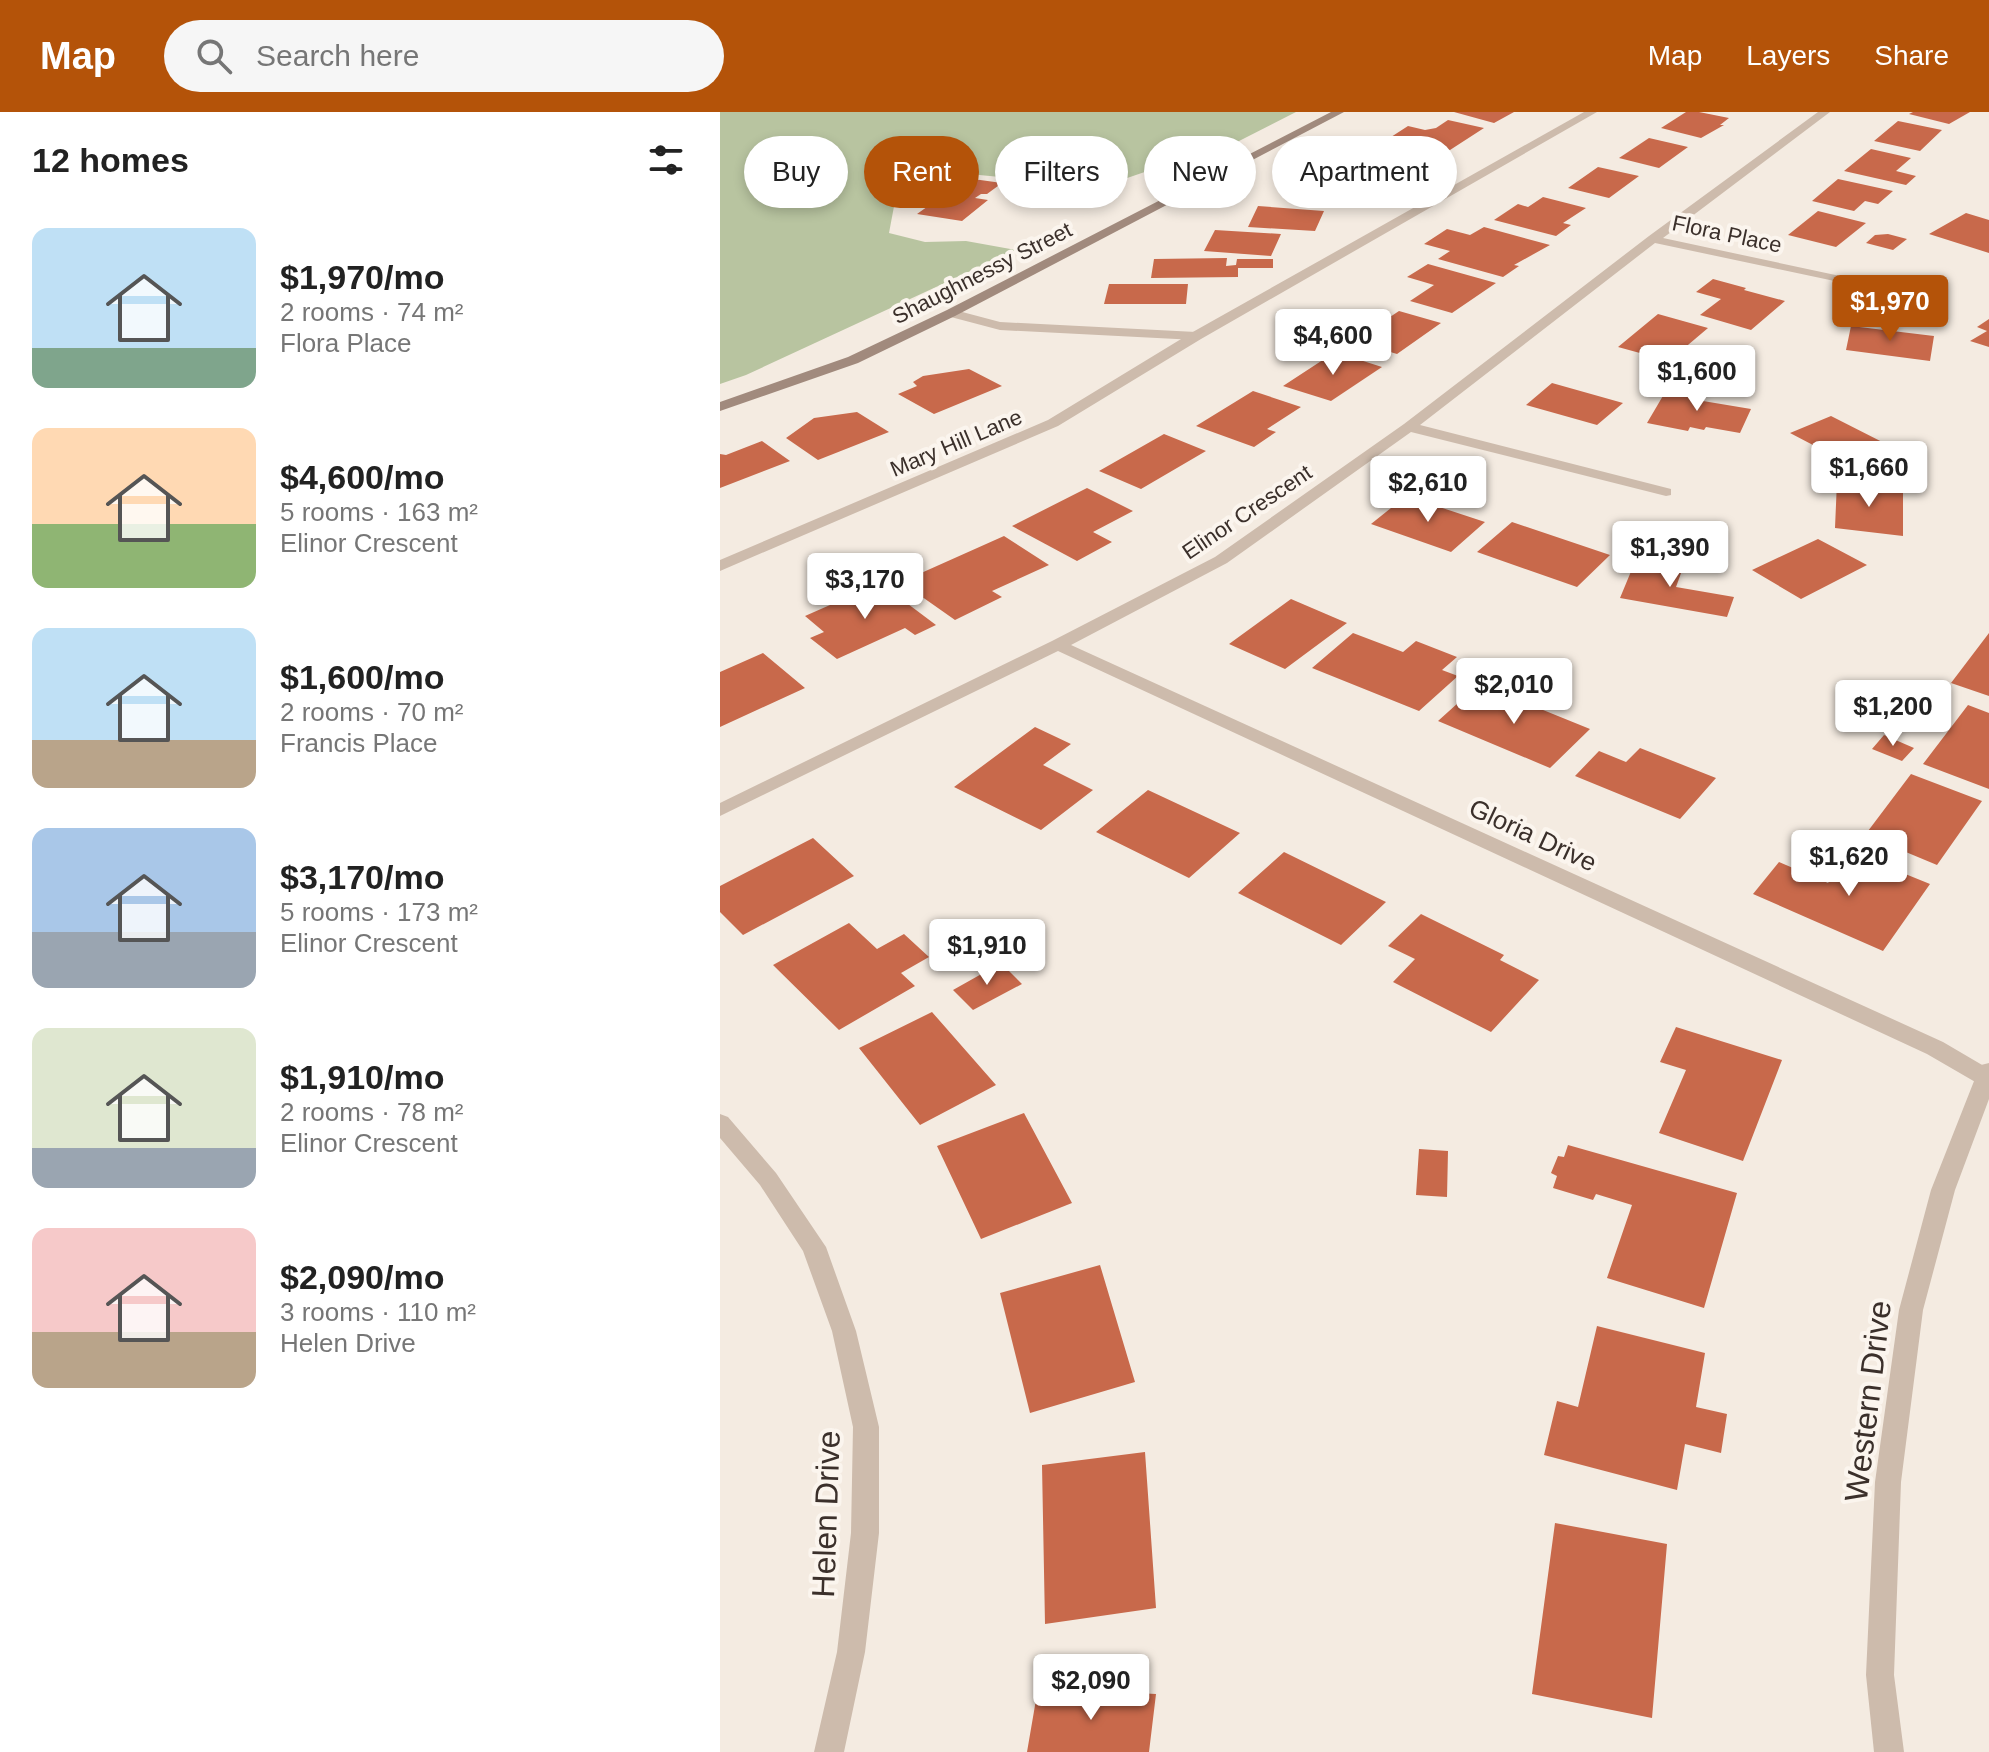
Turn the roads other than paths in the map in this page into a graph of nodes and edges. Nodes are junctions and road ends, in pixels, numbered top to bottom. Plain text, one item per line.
1 (1339, 112) edge
2 (1592, 112) edge
3 (1825, 112) edge
4 (1653, 239) junction
5 (1887, 290) dead end
6 (951, 313) junction
7 (1196, 336) junction
8 (720, 407) edge
9 (1409, 427) junction
10 (1666, 492) dead end
11 (720, 566) edge
12 (1058, 645) junction
13 (720, 810) edge
14 (1987, 1074) edge
15 (720, 1123) edge
16 (829, 1752) edge
17 (1889, 1752) edge

1 - 6 main road, Shaughnessy Street
2 - 7 street, Mary Hill Lane
3 - 4 street, Elinor Crescent
4 - 5 street, Flora Place
4 - 9 street, Elinor Crescent
6 - 7 street
6 - 8 main road, Shaughnessy Street
7 - 11 street, Mary Hill Lane
9 - 10 street
9 - 12 street, Elinor Crescent
12 - 13 street, Elinor Crescent
12 - 14 street, Gloria Drive
14 - 17 street, Western Drive
15 - 16 street, Helen Drive

